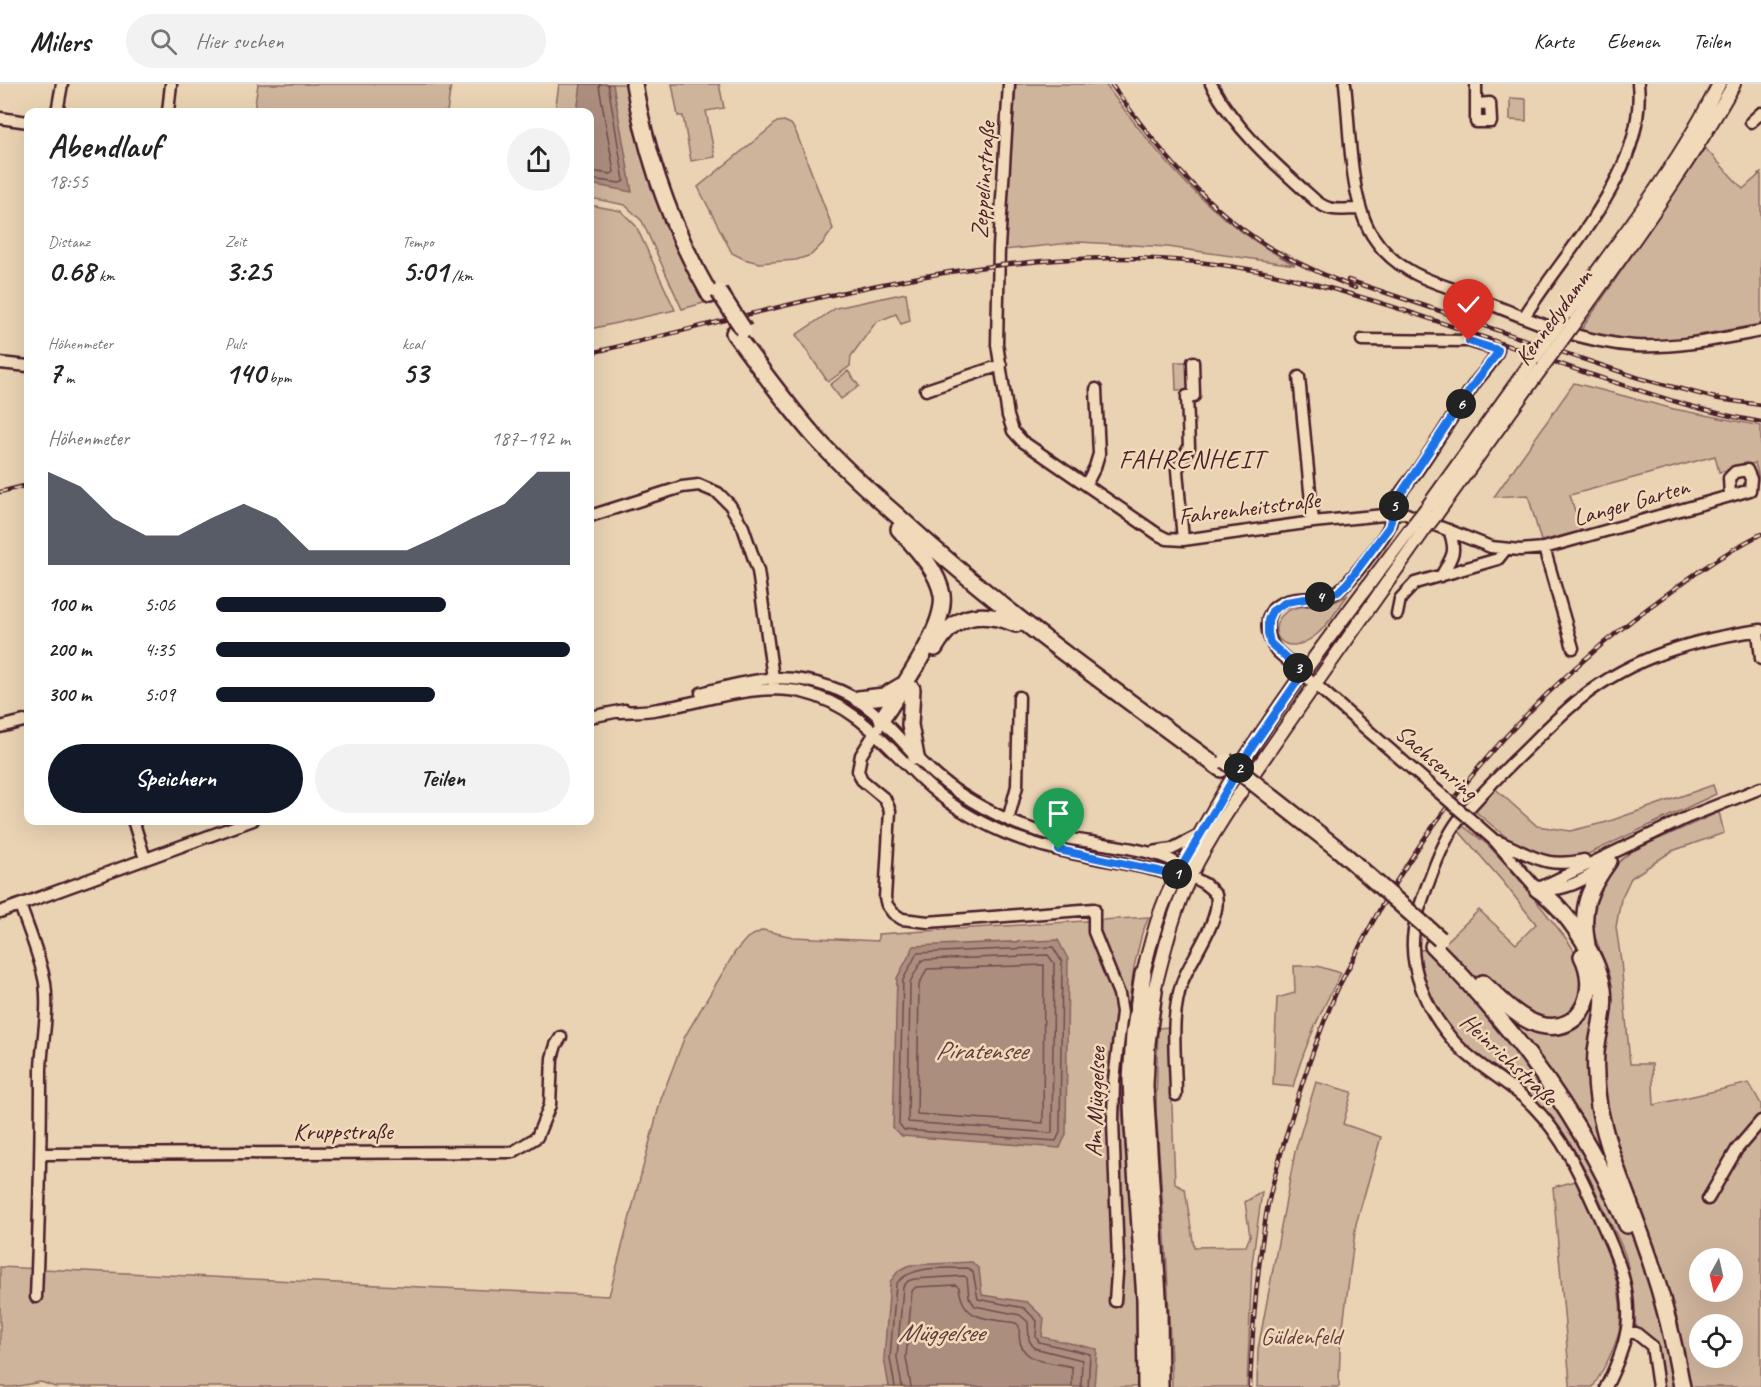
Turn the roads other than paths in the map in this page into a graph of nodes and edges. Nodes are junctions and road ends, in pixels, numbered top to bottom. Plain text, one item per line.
1 (62, 84) edge
2 (171, 84) edge
3 (634, 84) edge
4 (643, 84) edge
5 (1009, 84) edge
6 (1211, 84) edge
7 (1345, 84) edge
8 (1476, 84) edge
9 (1638, 84) edge
10 (1719, 84) edge
11 (1734, 84) edge
12 (1476, 104) dead end
13 (58, 108) edge
14 (168, 108) edge
15 (1761, 113) edge
16 (0, 117) edge
17 (24, 121) edge
18 (1751, 122) dead end
19 (1359, 209) junction
20 (998, 278) joint
21 (715, 293) junction
22 (1524, 317) junction
23 (1569, 320) junction
24 (1761, 331) edge
25 (1362, 340) dead end
26 (1193, 362) dead end
27 (0, 363) edge
28 (1001, 365) junction
29 (24, 366) edge
30 (1299, 377) dead end
31 (1096, 388) dead end
32 (926, 390) dead end
33 (832, 448) junction
34 (850, 473) junction
35 (1086, 484) junction
36 (1730, 496) dead end
37 (1391, 514) junction
38 (594, 515) edge
39 (1313, 522) junction
40 (1420, 527) junction
41 (1449, 530) junction
42 (1183, 540) junction
43 (1544, 548) junction
44 (1506, 549) junction
45 (1441, 576) junction
46 (1397, 614) dead end
47 (1759, 631) edge
48 (1035, 633) junction
49 (1573, 648) dead end
50 (1761, 659) edge
51 (1303, 673) junction
52 (772, 678) junction
53 (1316, 684) junction
54 (908, 686) junction
55 (775, 690) junction
56 (1019, 697) dead end
57 (858, 699) junction
58 (618, 712) junction
59 (594, 716) edge
60 (24, 721) edge
61 (882, 726) junction
62 (0, 727) edge
63 (916, 757) junction
64 (1224, 765) junction
65 (1761, 788) edge
66 (1008, 820) junction
67 (135, 825) edge
68 (239, 825) edge
69 (1200, 835) junction
70 (1494, 840) junction
71 (1146, 852) junction
72 (146, 859) junction
73 (1606, 859) junction
74 (1179, 872) junction
75 (1190, 877) junction
76 (1537, 888) junction
77 (20, 905) junction
78 (0, 912) edge
79 (1437, 943) junction
80 (1588, 948) junction
81 (1143, 974) joint
82 (1483, 983) junction
83 (1154, 990) joint
84 (561, 1038) dead end
85 (1176, 1095) dead end
86 (1761, 1121) edge
87 (42, 1154) junction
88 (1707, 1199) dead end
89 (1629, 1205) junction
90 (1640, 1246) junction
91 (36, 1297) dead end
92 (1115, 1301) dead end
93 (1626, 1333) junction
94 (1146, 1387) edge
95 (1160, 1387) edge
96 (1606, 1387) edge
97 (1658, 1387) edge
98 (1672, 1387) edge
99 (1682, 1387) edge

1 - 13 street
2 - 14 street
3 - 21 highway
4 - 21 highway
5 - 20 street, Zeppelinstraße
6 - 19 street
7 - 19 street
8 - 12 street
9 - 22 street
10 - 23 main road, Kennedydamm
11 - 23 main road, Kennedydamm
15 - 18 street
16 - 17 street
19 - 22 street
20 - 28 street, Fahrenheitstraße
21 - 33 highway, bridge
22 - 24 street
23 - 40 main road, Kennedydamm, bridge
25 - 37 street
26 - 42 street
27 - 29 street
28 - 32 street
28 - 35 street, Fahrenheitstraße
30 - 39 street
31 - 35 street
33 - 34 highway
33 - 64 highway
34 - 48 highway
34 - 54 highway
35 - 42 street, Fahrenheitstraße
36 - 43 street, Langer Garten
37 - 39 street, Fahrenheitstraße
37 - 41 street, Langer Garten
37 - 51 street, Sachsenring
38 - 52 street
39 - 42 street, Fahrenheitstraße
40 - 51 main road, Kennedydamm
40 - 53 main road, Kennedydamm
41 - 44 street, Langer Garten
41 - 45 street
43 - 44 street, Langer Garten
43 - 49 street
44 - 45 street, Langer Garten
45 - 46 street, Langer Garten
47 - 50 street
47 - 93 street, Heinrichstraße
48 - 54 highway
48 - 64 highway
51 - 53 street, Sachsenring
51 - 69 main road, Kennedydamm
52 - 55 street
52 - 57 street
52 - 58 street
53 - 70 street, Sachsenring, bridge
53 - 75 main road, Kennedydamm
54 - 57 highway
54 - 61 highway
54 - 63 highway
55 - 58 street
55 - 61 street
56 - 66 street
57 - 61 street
58 - 59 street
60 - 62 street
61 - 63 street
61 - 74 street
61 - 92 street, Am Müggelsee
63 - 66 street
64 - 79 highway
65 - 73 street
66 - 71 street
67 - 72 street
68 - 72 street
69 - 71 street
69 - 74 main road, Kennedydamm
70 - 73 street
70 - 76 street, Sachsenring
71 - 74 street
72 - 77 street
73 - 76 street
73 - 80 highway
74 - 75 street
74 - 81 main road, Kennedydamm
75 - 83 main road, Kennedydamm
75 - 85 street
76 - 80 highway
76 - 82 highway
77 - 78 street
77 - 87 street
79 - 82 highway
79 - 90 highway
80 - 89 highway
81 - 94 highway
82 - 89 highway
83 - 95 highway
84 - 87 street, Kruppstraße
86 - 88 street
87 - 91 street
89 - 90 highway
90 - 98 highway
90 - 99 highway
93 - 96 street, Heinrichstraße
93 - 97 street

